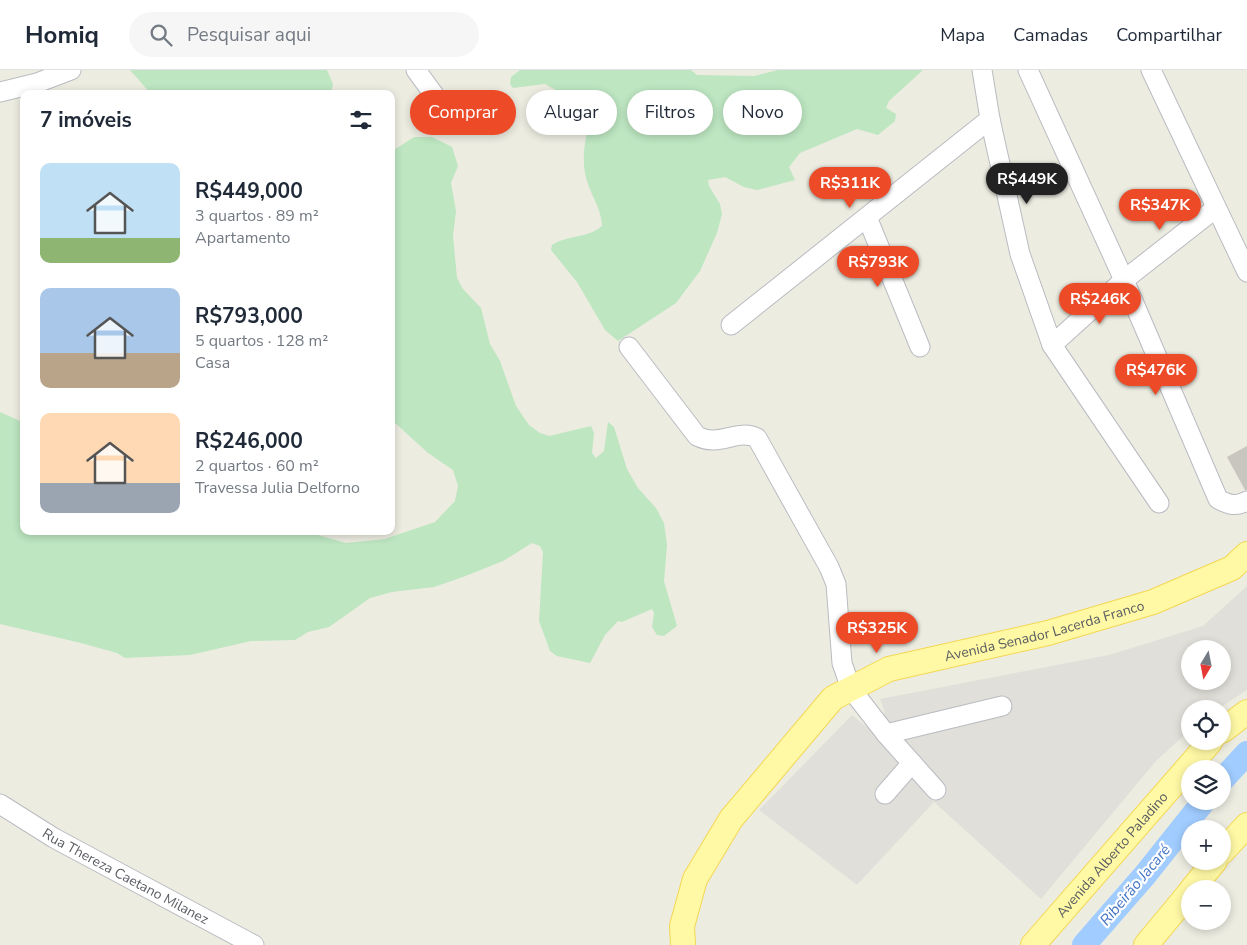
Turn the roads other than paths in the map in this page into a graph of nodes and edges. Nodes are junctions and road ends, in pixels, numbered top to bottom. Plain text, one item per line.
1 (71, 70) edge
2 (416, 70) edge
3 (982, 70) edge
4 (1028, 70) edge
5 (1151, 70) edge
6 (430, 90) edge
7 (0, 92) edge
8 (990, 119) junction
9 (1216, 208) junction
10 (867, 217) junction
11 (1247, 272) edge
12 (1124, 280) junction
13 (731, 325) dead end
14 (1052, 345) junction
15 (629, 347) dead end
16 (920, 347) dead end
17 (1247, 501) edge
18 (1159, 503) dead end
19 (1247, 554) edge
20 (851, 689) junction
21 (1002, 706) dead end
22 (1247, 712) edge
23 (1231, 724) edge
24 (886, 734) junction
25 (1203, 750) edge
26 (912, 763) junction
27 (936, 790) dead end
28 (885, 794) dead end
29 (0, 804) edge
30 (1247, 825) edge
31 (1231, 842) edge
32 (1208, 870) edge
33 (1199, 880) edge
34 (1181, 903) edge
35 (254, 945) edge
36 (683, 945) edge
37 (1033, 945) edge
38 (1146, 945) edge

1 - 7 street
2 - 6 street
3 - 8 street
4 - 12 street
5 - 9 street
8 - 10 street
8 - 14 street
9 - 11 street
9 - 12 street
10 - 13 street
10 - 16 street
12 - 14 street
12 - 17 street
14 - 18 street
15 - 20 street
19 - 20 main road, Avenida Senador Lacerda Franco
20 - 24 street
20 - 36 main road, Avenida Senador Lacerda Franco
21 - 24 street
22 - 23 main road
24 - 26 street
25 - 37 main road, Avenida Alberto Paladino
26 - 27 street
26 - 28 street
29 - 35 street, Rua Thereza Caetano Milanez
30 - 31 main road
32 - 33 main road
34 - 38 main road

